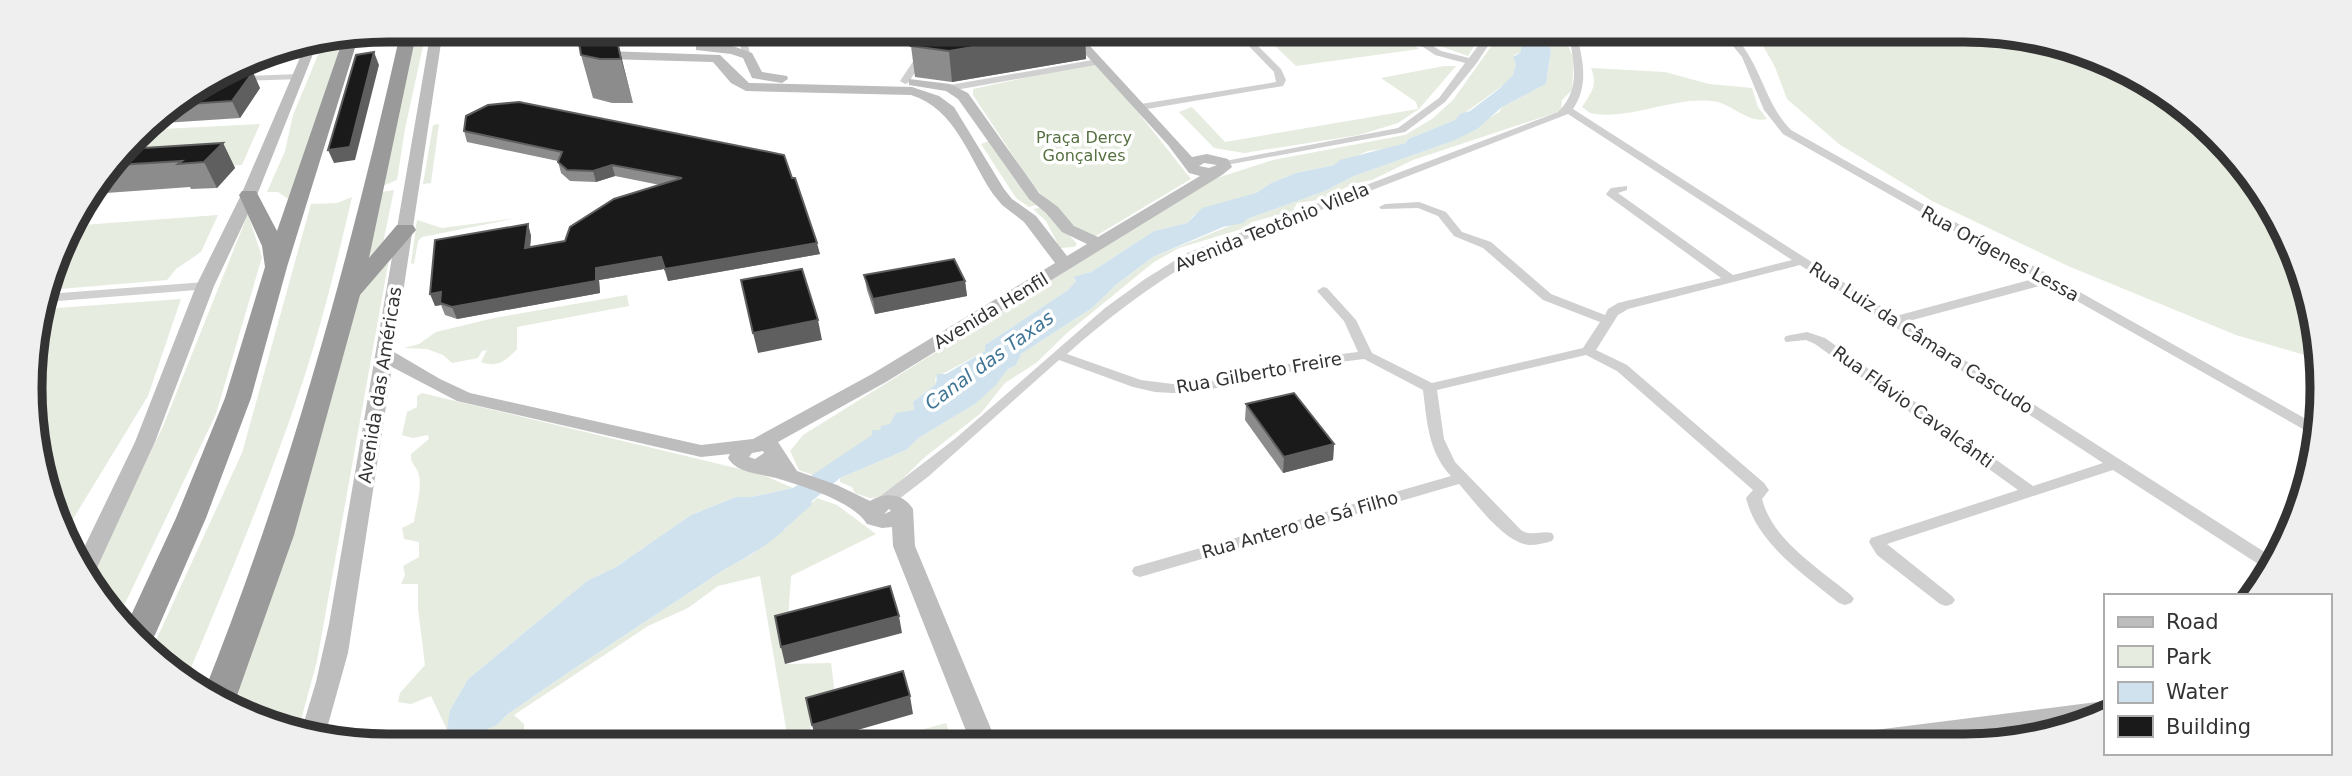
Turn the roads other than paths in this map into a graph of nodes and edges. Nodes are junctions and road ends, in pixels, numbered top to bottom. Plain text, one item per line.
1 (408, 42) edge
2 (435, 42) edge
3 (581, 42) edge
4 (612, 42) edge
5 (744, 42) edge
6 (918, 42) edge
7 (1080, 42) edge
8 (1098, 42) edge
9 (1250, 42) edge
10 (1421, 42) edge
11 (1487, 42) edge
12 (1575, 42) edge
13 (1734, 42) edge
14 (349, 44) edge
15 (309, 51) edge
16 (690, 51) junction
17 (748, 56) junction
18 (1098, 62) junction
19 (1473, 62) junction
20 (249, 71) edge
21 (301, 71) junction
22 (235, 78) edge
23 (905, 81) junction
24 (840, 85) junction
25 (950, 88) junction
26 (1155, 105) junction
27 (1141, 107) junction
28 (1568, 110) junction
29 (1160, 120) junction
30 (993, 135) junction
31 (966, 140) junction
32 (1216, 163) junction
33 (1193, 167) junction
34 (1623, 188) dead end
35 (1182, 192) junction
36 (249, 195) junction
37 (1385, 206) dead end
38 (405, 230) junction
39 (1048, 244) junction
40 (1099, 244) junction
41 (1803, 261) junction
42 (1066, 266) junction
43 (276, 267) junction
44 (1044, 279) junction
45 (1731, 279) junction
46 (2046, 280) junction
47 (205, 286) junction
48 (1323, 291) dead end
49 (351, 295) junction
50 (54, 297) edge
51 (1607, 320) junction
52 (1896, 320) junction
53 (1791, 338) dead end
54 (1588, 351) junction
55 (386, 355) junction
56 (1058, 355) junction
57 (1366, 355) junction
58 (1430, 388) junction
59 (2308, 426) edge
60 (763, 451) junction
61 (2115, 464) junction
62 (1460, 479) junction
63 (2030, 491) junction
64 (876, 507) junction
65 (1546, 537) dead end
66 (2264, 561) edge
67 (89, 562) edge
68 (1140, 571) dead end
69 (1845, 599) dead end
70 (1946, 600) dead end
71 (140, 630) edge
72 (222, 691) edge
73 (2079, 714) edge
74 (316, 726) edge
75 (980, 734) edge
76 (1928, 734) edge

1 - 49 highway
2 - 38 street, Avenida das Américas
3 - 16 street
4 - 16 street
5 - 17 street
6 - 23 street
7 - 18 street
8 - 26 street
9 - 26 street
10 - 19 street
11 - 19 street, Avenida Henfil
12 - 28 street
13 - 46 street, Rua Orígenes Lessa
14 - 43 highway
15 - 21 street
16 - 17 street
16 - 24 street
17 - 24 street
18 - 25 street
18 - 27 street
19 - 32 street, Avenida Henfil
20 - 21 street
21 - 22 street
21 - 36 street
23 - 24 street
23 - 25 street
24 - 31 street
25 - 30 street
26 - 27 street
26 - 29 street
27 - 29 street
28 - 41 street, Rua Luiz da Câmara Cascudo
28 - 56 street, Avenida Teotônio Vilela
29 - 32 street
29 - 33 street
30 - 31 street
30 - 40 street
31 - 39 street
32 - 33 street
32 - 35 street, Avenida Henfil
33 - 35 street, Avenida Henfil
34 - 45 street
35 - 40 street, Avenida Henfil
36 - 43 highway
36 - 47 street
37 - 51 street
38 - 49 highway
38 - 55 street, Avenida das Américas
39 - 42 street
39 - 44 street
40 - 42 street, Avenida Henfil
41 - 45 street
41 - 52 street, Rua Luiz da Câmara Cascudo
42 - 44 street, Avenida Henfil
43 - 71 highway
44 - 60 street, Avenida Henfil
45 - 51 street
46 - 52 street
46 - 59 street, Rua Orígenes Lessa
47 - 50 street
47 - 67 street
48 - 57 street
49 - 72 highway
51 - 54 street
52 - 61 street, Rua Luiz da Câmara Cascudo
53 - 63 street, Rua Flávio Cavalcânti
54 - 58 street
54 - 69 street
55 - 60 street
55 - 74 street, Avenida das Américas
56 - 57 street, Rua Gilberto Freire
56 - 64 street, Avenida Teotônio Vilela
57 - 58 street, Rua Gilberto Freire
58 - 62 street
60 - 64 street
61 - 63 street
61 - 66 street, Rua Luiz da Câmara Cascudo
62 - 65 street
62 - 68 street, Rua Antero de Sá Filho
63 - 70 street
64 - 75 street
73 - 76 street

